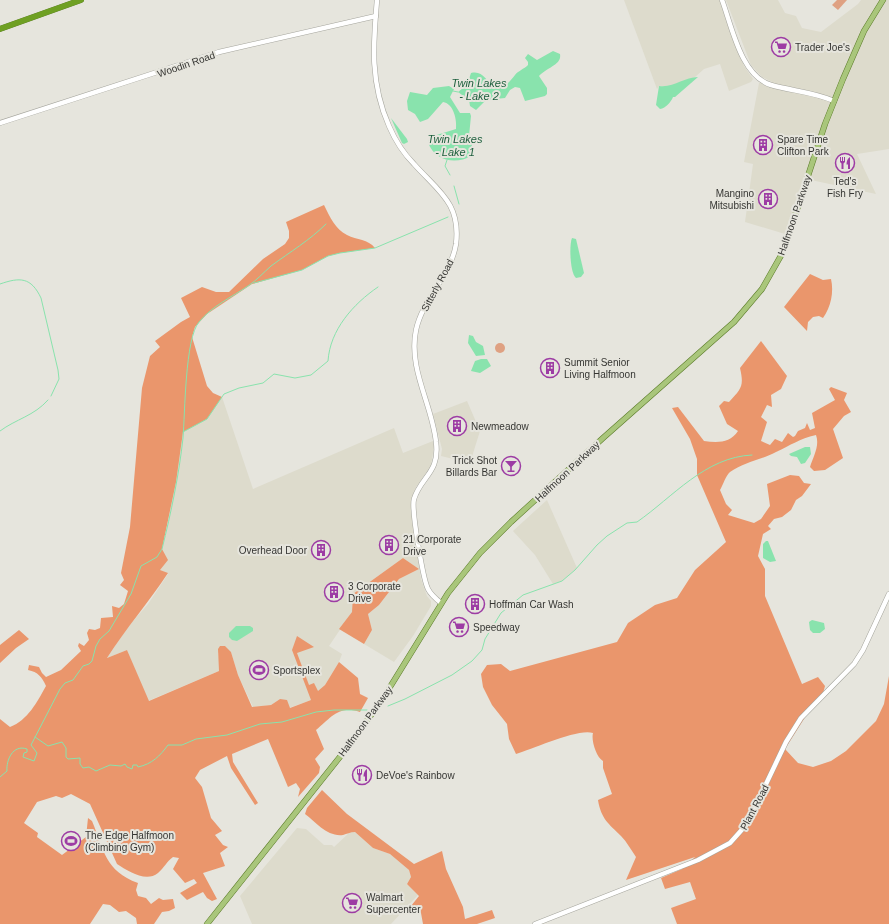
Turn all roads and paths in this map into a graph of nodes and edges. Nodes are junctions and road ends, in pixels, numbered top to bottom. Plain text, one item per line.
1 (81, 0) edge
2 (377, 0) edge
3 (722, 0) edge
4 (883, 0) edge
5 (376, 16) junction
6 (0, 29) edge
7 (834, 100) junction
8 (0, 123) edge
9 (889, 594) edge
10 (442, 603) junction
11 (206, 924) edge
12 (536, 924) edge

1 - 6 highway
2 - 5 street, Sitterly Road
3 - 7 street
4 - 7 main road, Halfmoon Parkway
5 - 8 street, Woodin Road
5 - 10 street, Sitterly Road
7 - 10 main road, Halfmoon Parkway
9 - 12 street, Plant Road
10 - 11 main road, Halfmoon Parkway

